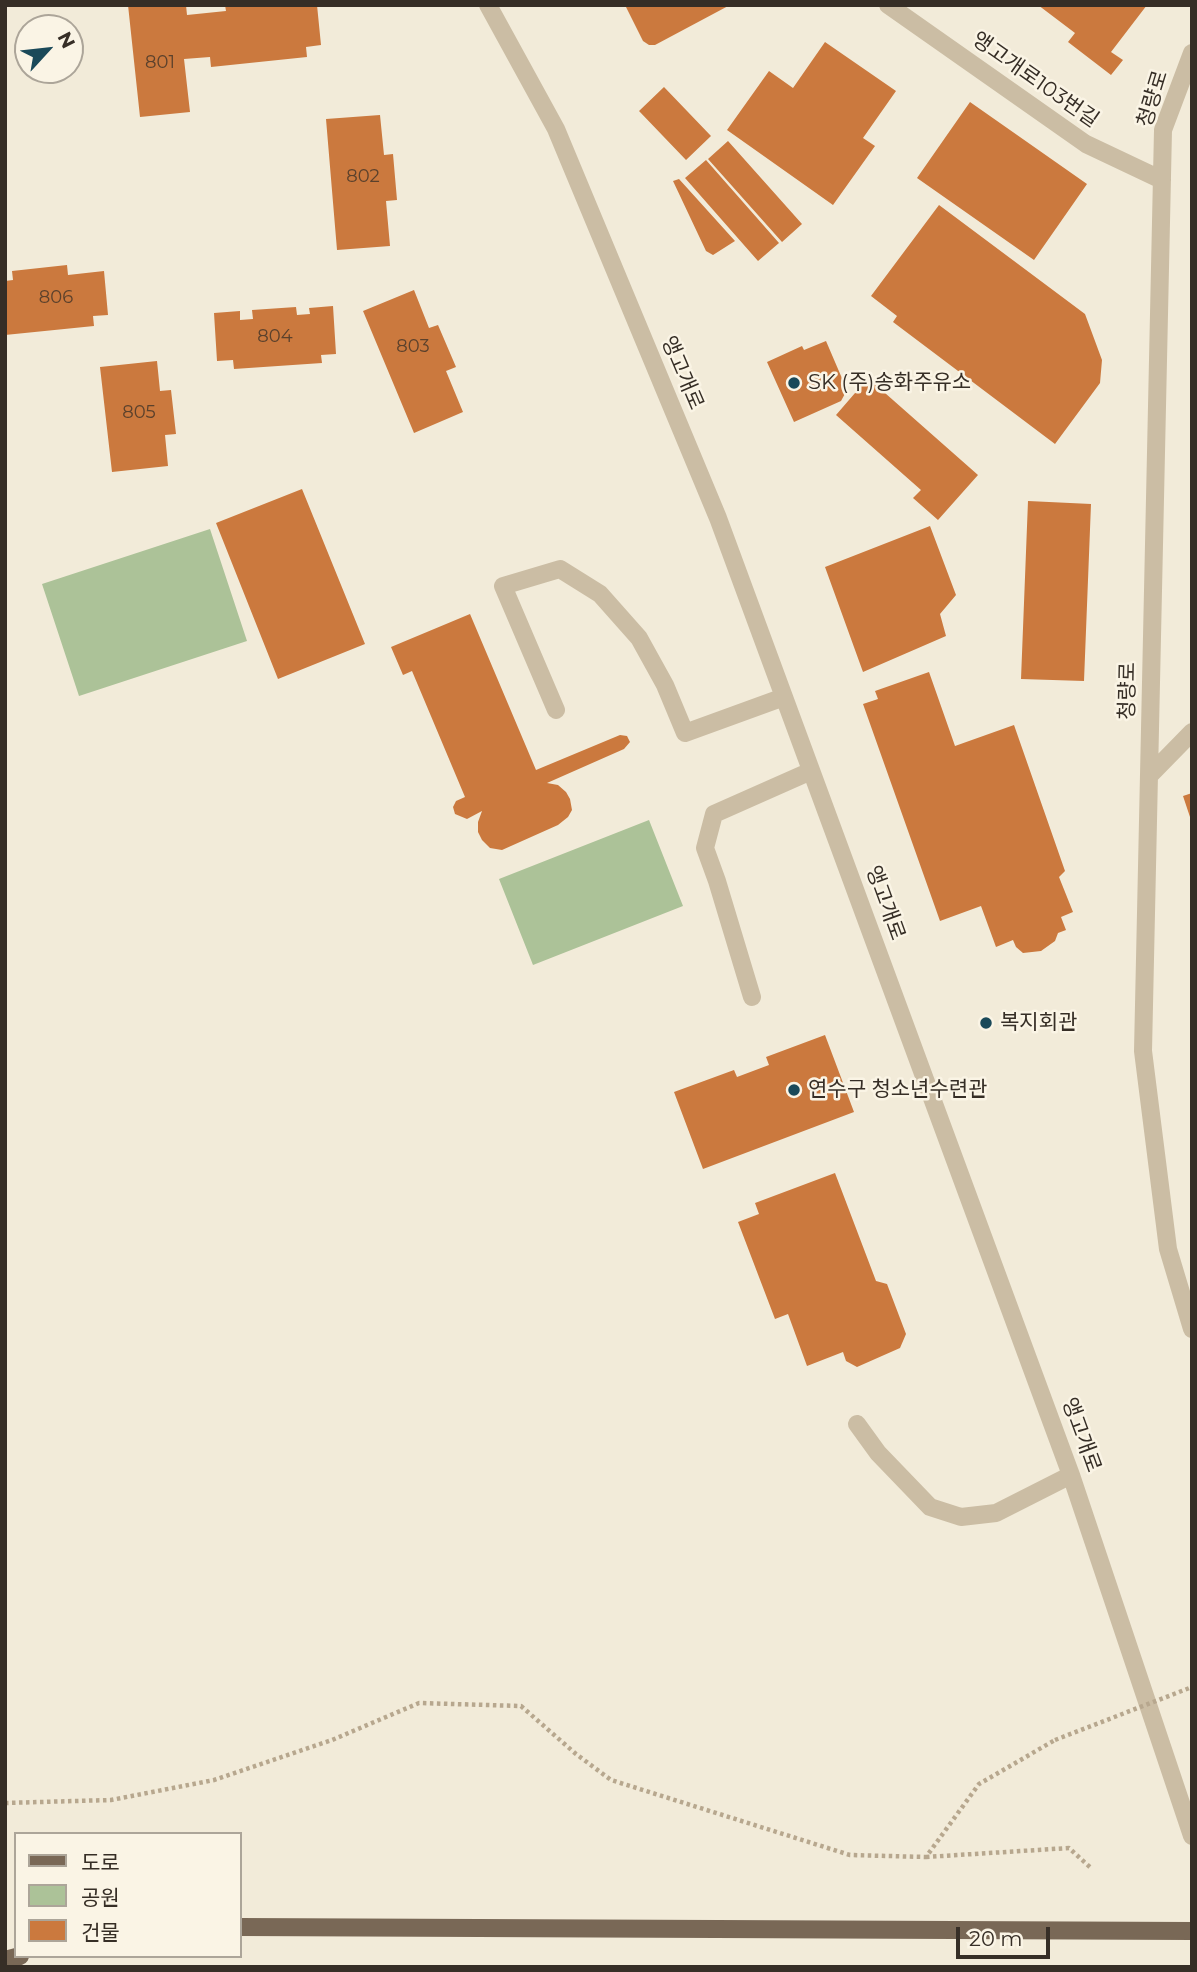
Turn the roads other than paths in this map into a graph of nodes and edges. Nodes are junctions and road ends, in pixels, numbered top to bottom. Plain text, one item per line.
1 (488, 5) edge
2 (888, 5) edge
3 (1192, 53) edge
4 (1162, 180) junction
5 (784, 697) junction
6 (556, 710) dead end
7 (1192, 732) edge
8 (811, 771) junction
9 (1149, 776) junction
10 (752, 998) dead end
11 (1192, 1329) edge
12 (857, 1424) dead end
13 (1071, 1475) junction
14 (1192, 1836) edge
15 (242, 1927) edge
16 (1192, 1931) edge

1 - 5 street, 앵고개로
2 - 4 street, 앵고개로103번길
3 - 4 street, 청량로
4 - 9 street, 청량로
5 - 6 street
5 - 8 street, 앵고개로
7 - 9 street
8 - 10 street
8 - 13 street, 앵고개로
9 - 11 street, 청량로
12 - 13 street
13 - 14 street, 앵고개로
15 - 16 main road

